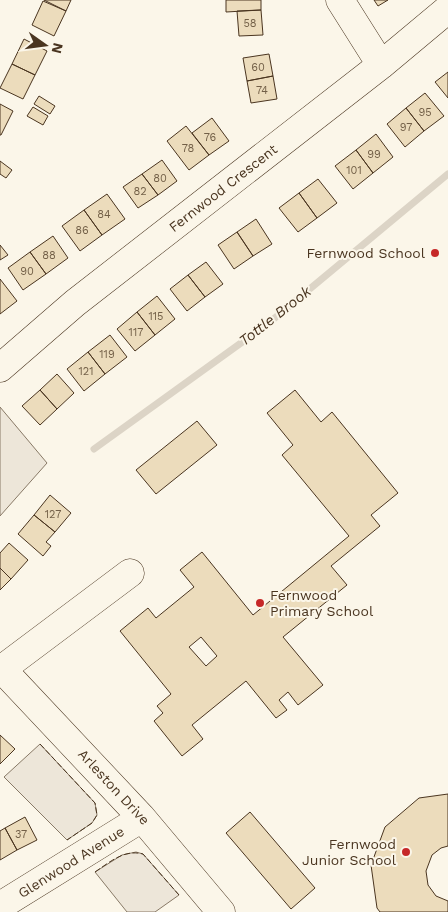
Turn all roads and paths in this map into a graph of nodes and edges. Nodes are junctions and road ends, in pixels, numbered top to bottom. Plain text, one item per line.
1 (340, 0) edge
2 (448, 9) edge
3 (381, 64) junction
4 (0, 368) edge
5 (130, 573) dead end
6 (1, 668) edge
7 (142, 818) junction
8 (0, 906) edge
9 (222, 912) edge

1 - 3 street
2 - 3 street, Fernwood Crescent
3 - 4 street, Fernwood Crescent
5 - 6 street
6 - 7 street, Arleston Drive
7 - 8 street, Glenwood Avenue
7 - 9 street, Arleston Drive

